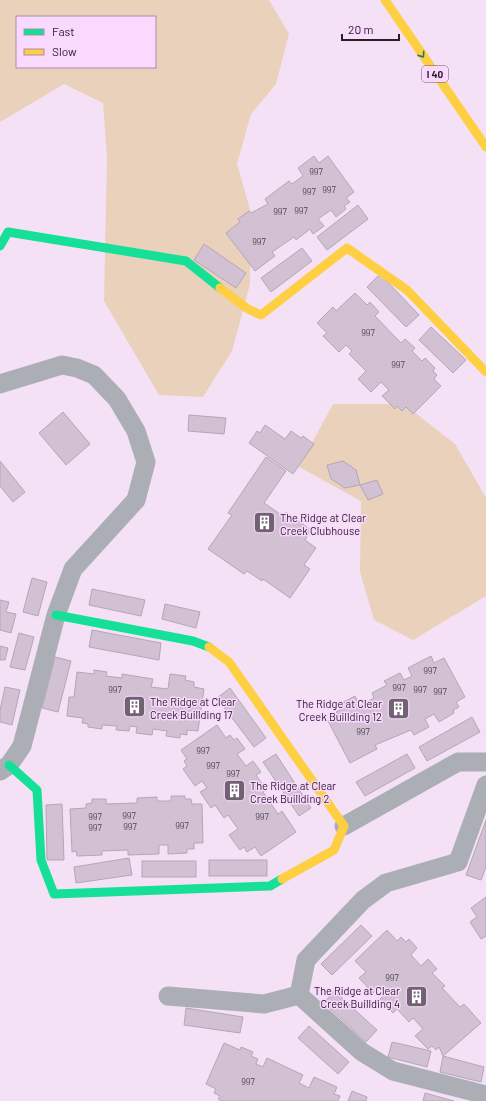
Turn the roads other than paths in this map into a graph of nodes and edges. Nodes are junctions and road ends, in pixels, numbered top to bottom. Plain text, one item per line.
1 (385, 0) edge
2 (486, 147) edge
3 (0, 246) edge
4 (486, 372) edge
5 (0, 384) edge
6 (56, 615) junction
7 (486, 762) edge
8 (5, 768) edge
9 (486, 785) edge
10 (344, 826) junction
11 (299, 995) junction
12 (168, 996) dead end
13 (486, 1095) edge

1 -> 2 main road, I 40
3 - 4 main road
5 - 6 street
6 - 8 street
6 - 10 main road
7 - 10 street
8 - 10 main road
9 - 11 street
11 - 12 street
11 - 13 street

